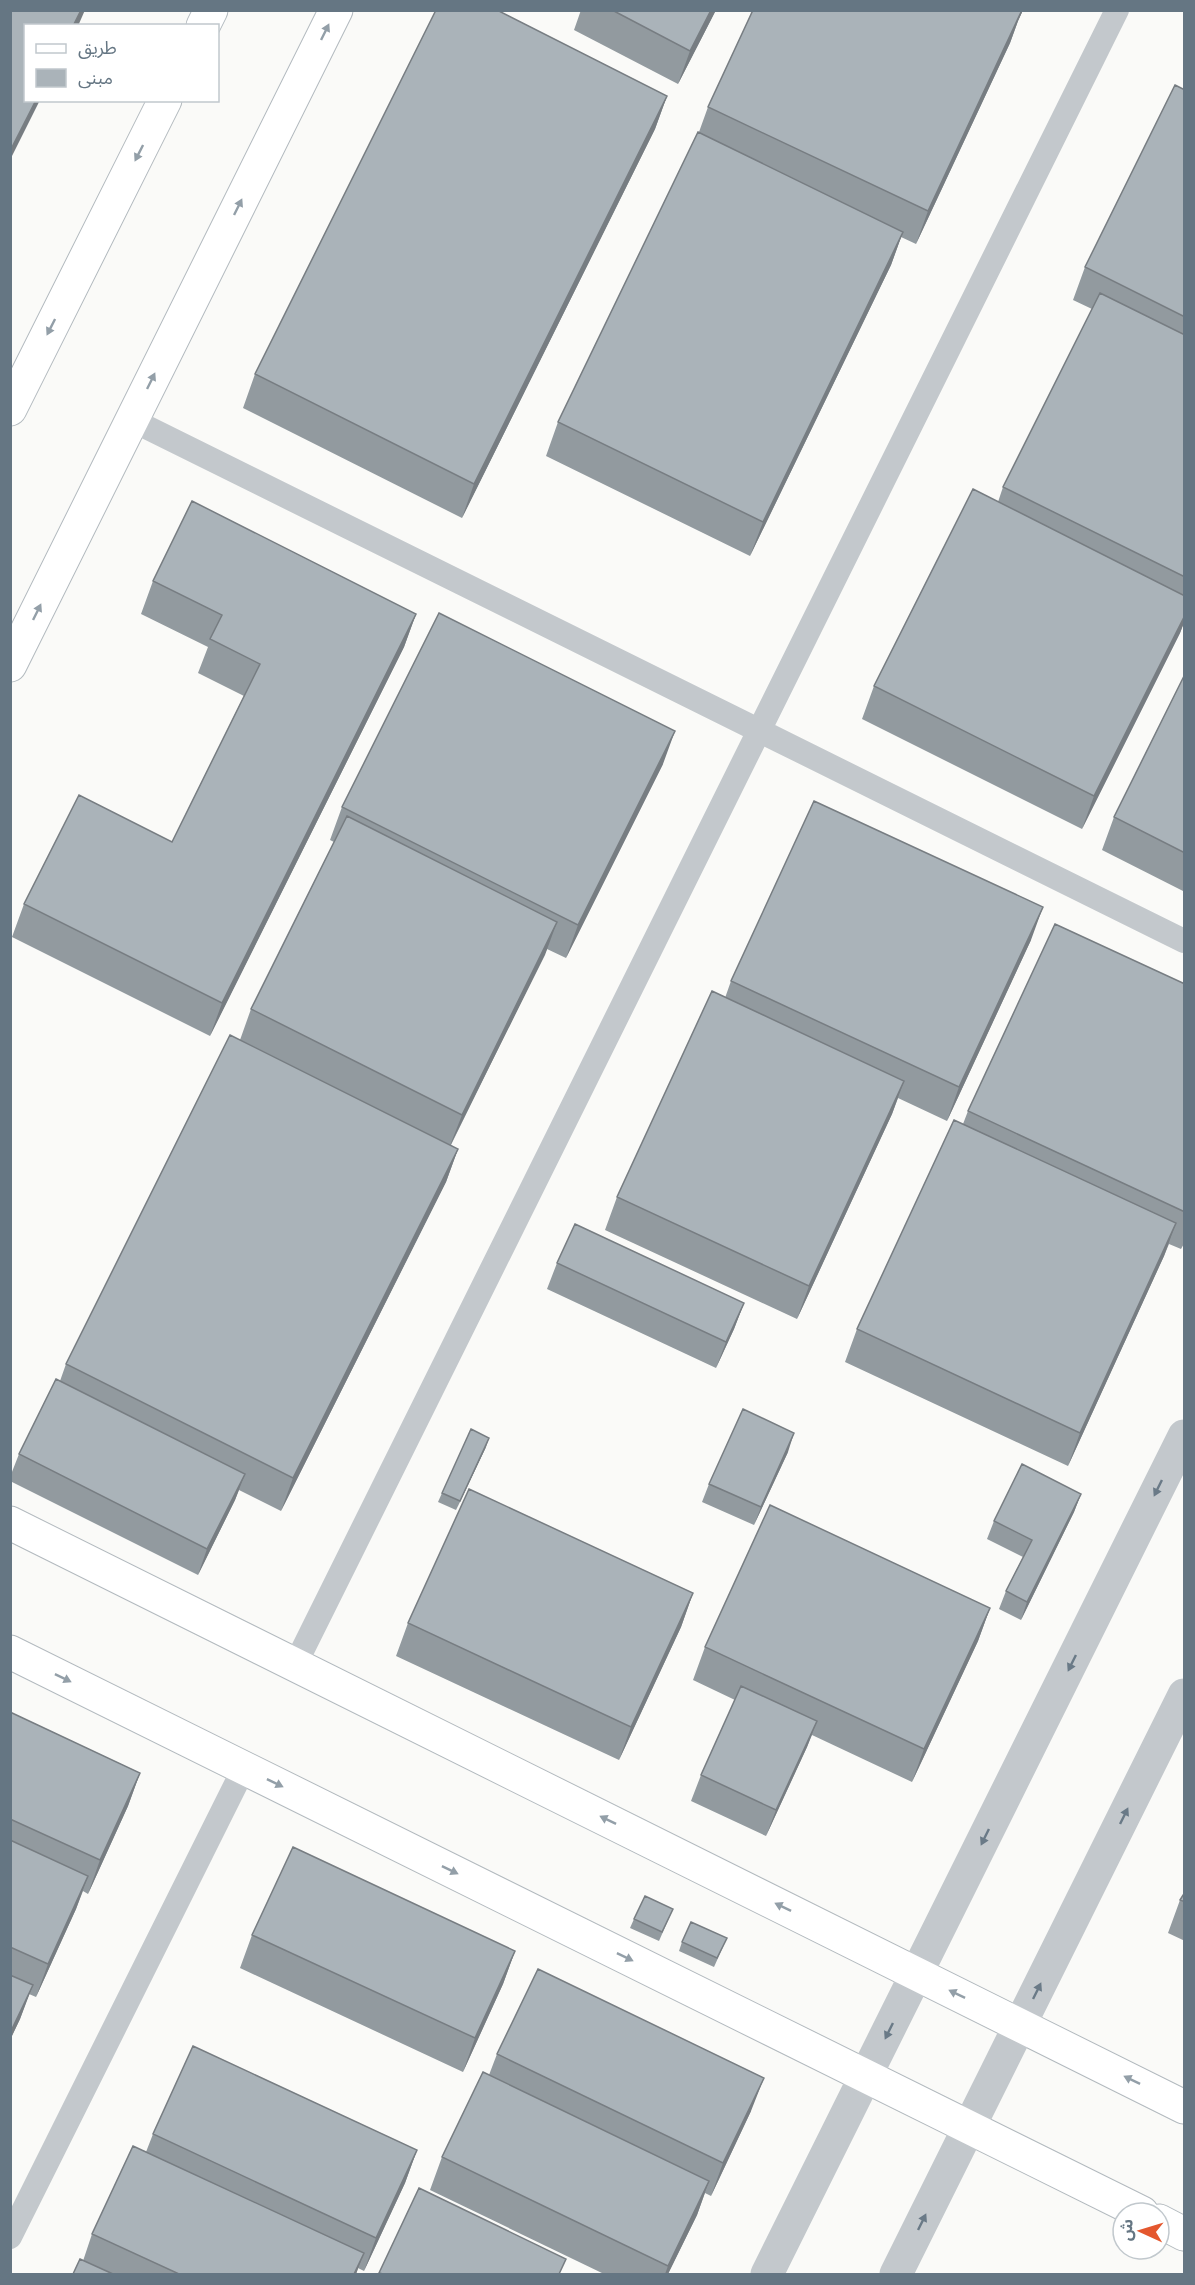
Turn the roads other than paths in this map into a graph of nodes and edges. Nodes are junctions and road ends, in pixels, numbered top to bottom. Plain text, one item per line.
1 (210, 10) edge
2 (336, 10) edge
3 (1117, 10) edge
4 (204, 24) edge
5 (164, 102) edge
6 (18, 375) edge
7 (10, 409) edge
8 (132, 420) junction
9 (10, 664) edge
10 (759, 730) junction
11 (1185, 941) edge
12 (1185, 1436) edge
13 (10, 1523) edge
14 (10, 1652) edge
15 (295, 1665) junction
16 (1185, 1695) edge
17 (244, 1768) junction
18 (917, 1974) junction
19 (1020, 2025) junction
20 (866, 2076) junction
21 (1185, 2106) edge
22 (969, 2127) junction
23 (1118, 2201) edge
24 (1171, 2227) edge
25 (1185, 2234) edge
26 (10, 2237) edge
27 (767, 2274) edge
28 (896, 2274) edge

1 - 4 street
8 -> 2 street
3 - 10 lane
5 -> 6 street
6 - 7 street
9 -> 8 street
8 - 10 lane
10 - 11 lane
10 - 15 lane
12 -> 18 street
13 - 15 street
14 -> 17 street
18 -> 15 street
19 -> 16 street
17 -> 20 street
17 - 26 lane
19 -> 18 street
18 -> 20 street
21 -> 19 street
19 - 22 street
20 - 22 street
20 - 27 street
22 - 23 street
28 -> 22 street
24 - 25 street

